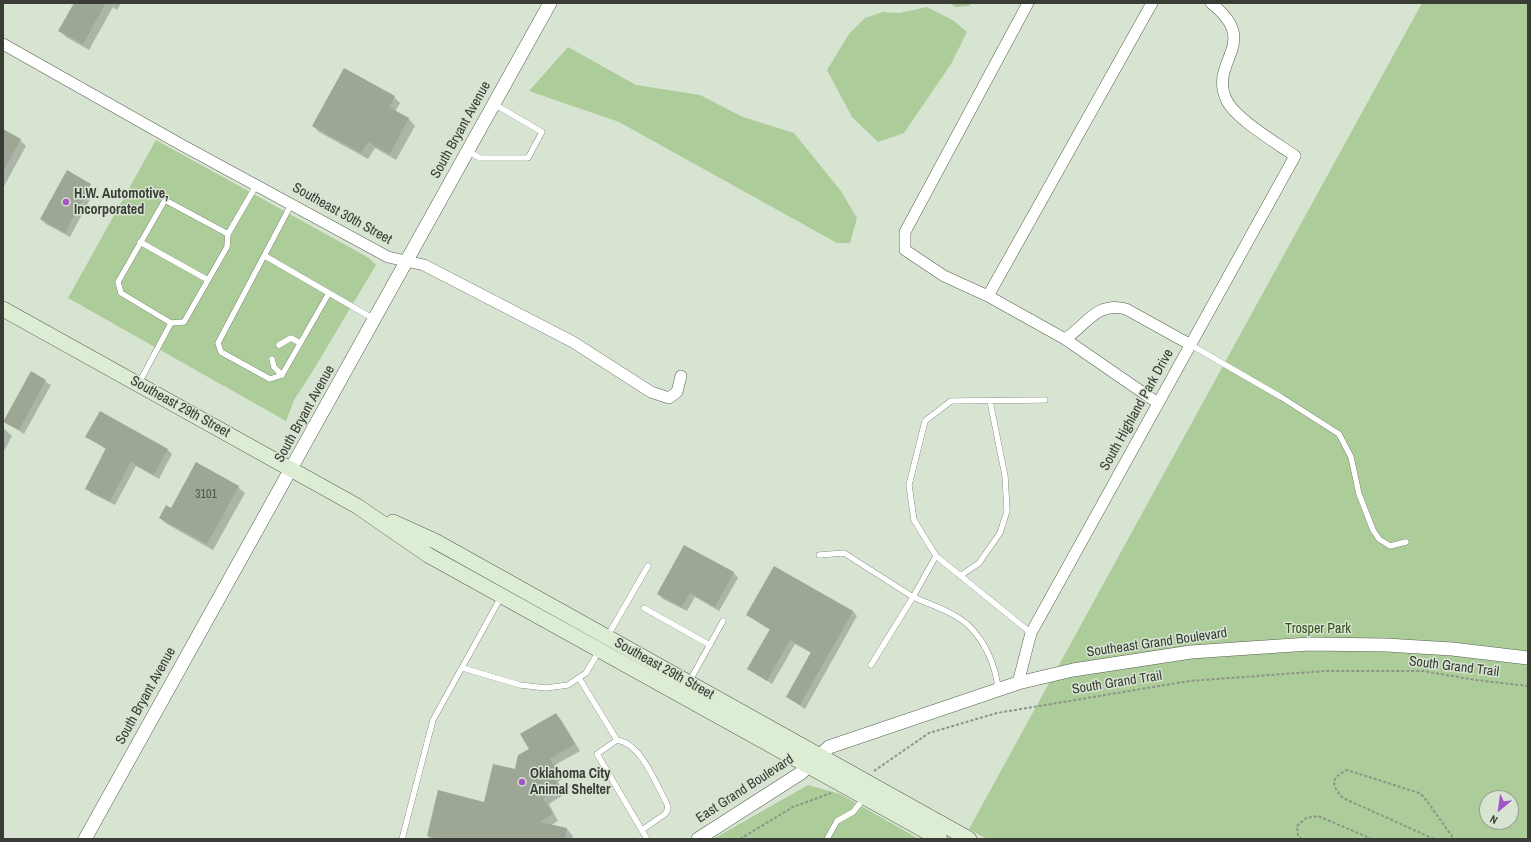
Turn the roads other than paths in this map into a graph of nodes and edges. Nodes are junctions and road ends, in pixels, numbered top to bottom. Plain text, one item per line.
1 (550, 3) edge
2 (1028, 3) edge
3 (1152, 3) edge
4 (1211, 3) edge
5 (3, 44) edge
6 (494, 104) junction
7 (467, 151) junction
8 (257, 184) junction
9 (292, 203) junction
10 (228, 234) junction
11 (140, 242) junction
12 (265, 256) junction
13 (405, 261) junction
14 (208, 280) junction
15 (329, 293) junction
16 (988, 296) junction
17 (3, 309) edge
18 (374, 319) junction
19 (172, 322) junction
20 (1065, 339) junction
21 (300, 343) junction
22 (279, 345) dead end
23 (1190, 345) junction
24 (272, 359) dead end
25 (282, 376) junction
26 (681, 376) dead end
27 (139, 384) junction
28 (1046, 400) dead end
29 (990, 401) junction
30 (1158, 403) junction
31 (293, 469) junction
32 (357, 506) junction
33 (1406, 542) dead end
34 (819, 555) dead end
35 (936, 556) junction
36 (648, 566) dead end
37 (960, 576) junction
38 (502, 595) junction
39 (913, 597) junction
40 (644, 608) dead end
41 (723, 621) dead end
42 (1031, 633) junction
43 (603, 643) junction
44 (710, 645) junction
45 (1528, 658) edge
46 (871, 665) dead end
47 (463, 668) junction
48 (579, 678) junction
49 (688, 683) junction
50 (1018, 683) junction
51 (998, 690) junction
52 (617, 740) junction
53 (814, 760) junction
54 (865, 797) junction
55 (642, 830) junction
56 (85, 839) edge
57 (402, 839) edge
58 (647, 839) edge
59 (698, 839) edge
60 (827, 839) edge
61 (940, 839) edge
62 (969, 839) edge

1 - 6 street, South Bryant Avenue
2 - 16 street
3 - 16 street
4 - 23 street, South Highland Park Drive
5 - 8 street, Southeast 30th Street
6 - 7 street, South Bryant Avenue
6 - 7 lane
7 - 13 street, South Bryant Avenue
8 - 9 street, Southeast 30th Street
8 - 10 lane
9 - 12 lane
9 - 13 street, Southeast 30th Street
10 - 11 lane
10 - 14 lane
11 - 14 lane
11 - 19 lane
12 - 15 lane
12 - 25 lane
13 - 18 street, South Bryant Avenue
13 - 26 street, Southeast 30th Street
14 - 19 lane
15 - 18 lane
15 - 21 lane
16 - 20 street
17 - 27 main road, Southeast 29th Street
18 - 31 street, South Bryant Avenue
19 - 27 lane
20 - 23 street
20 - 30 street
21 - 22 lane
21 - 25 lane
23 - 30 street, South Highland Park Drive
23 - 33 lane
24 - 25 lane
27 - 31 main road, Southeast 29th Street
28 - 29 lane
29 - 35 lane
29 - 37 lane
30 - 42 street, South Highland Park Drive
31 - 32 main road, Southeast 29th Street
31 - 56 street, South Bryant Avenue
32 - 38 main road, Southeast 29th Street
32 - 43 main road, Southeast 29th Street
34 - 39 lane
35 - 37 lane
35 - 39 lane
36 - 43 lane
37 - 42 lane
38 - 43 main road, Southeast 29th Street
38 - 47 lane
39 - 46 lane
39 - 51 lane
40 - 44 lane
41 - 44 lane
42 - 50 street, South Highland Park Drive
43 - 48 lane
43 - 49 main road, Southeast 29th Street
43 - 53 main road, Southeast 29th Street
44 - 49 lane
45 - 50 street, Southeast Grand Boulevard
47 - 48 lane
47 - 57 lane
48 - 52 lane
49 - 53 main road, Southeast 29th Street
50 - 51 street, Southeast Grand Boulevard
51 - 53 street, Southeast Grand Boulevard
52 - 55 lane
52 - 55 lane
53 - 54 main road, Southeast 29th Street
53 - 59 street, East Grand Boulevard
53 - 62 main road, Southeast 29th Street
54 - 60 lane
54 - 61 main road, Southeast 29th Street
55 - 58 lane

